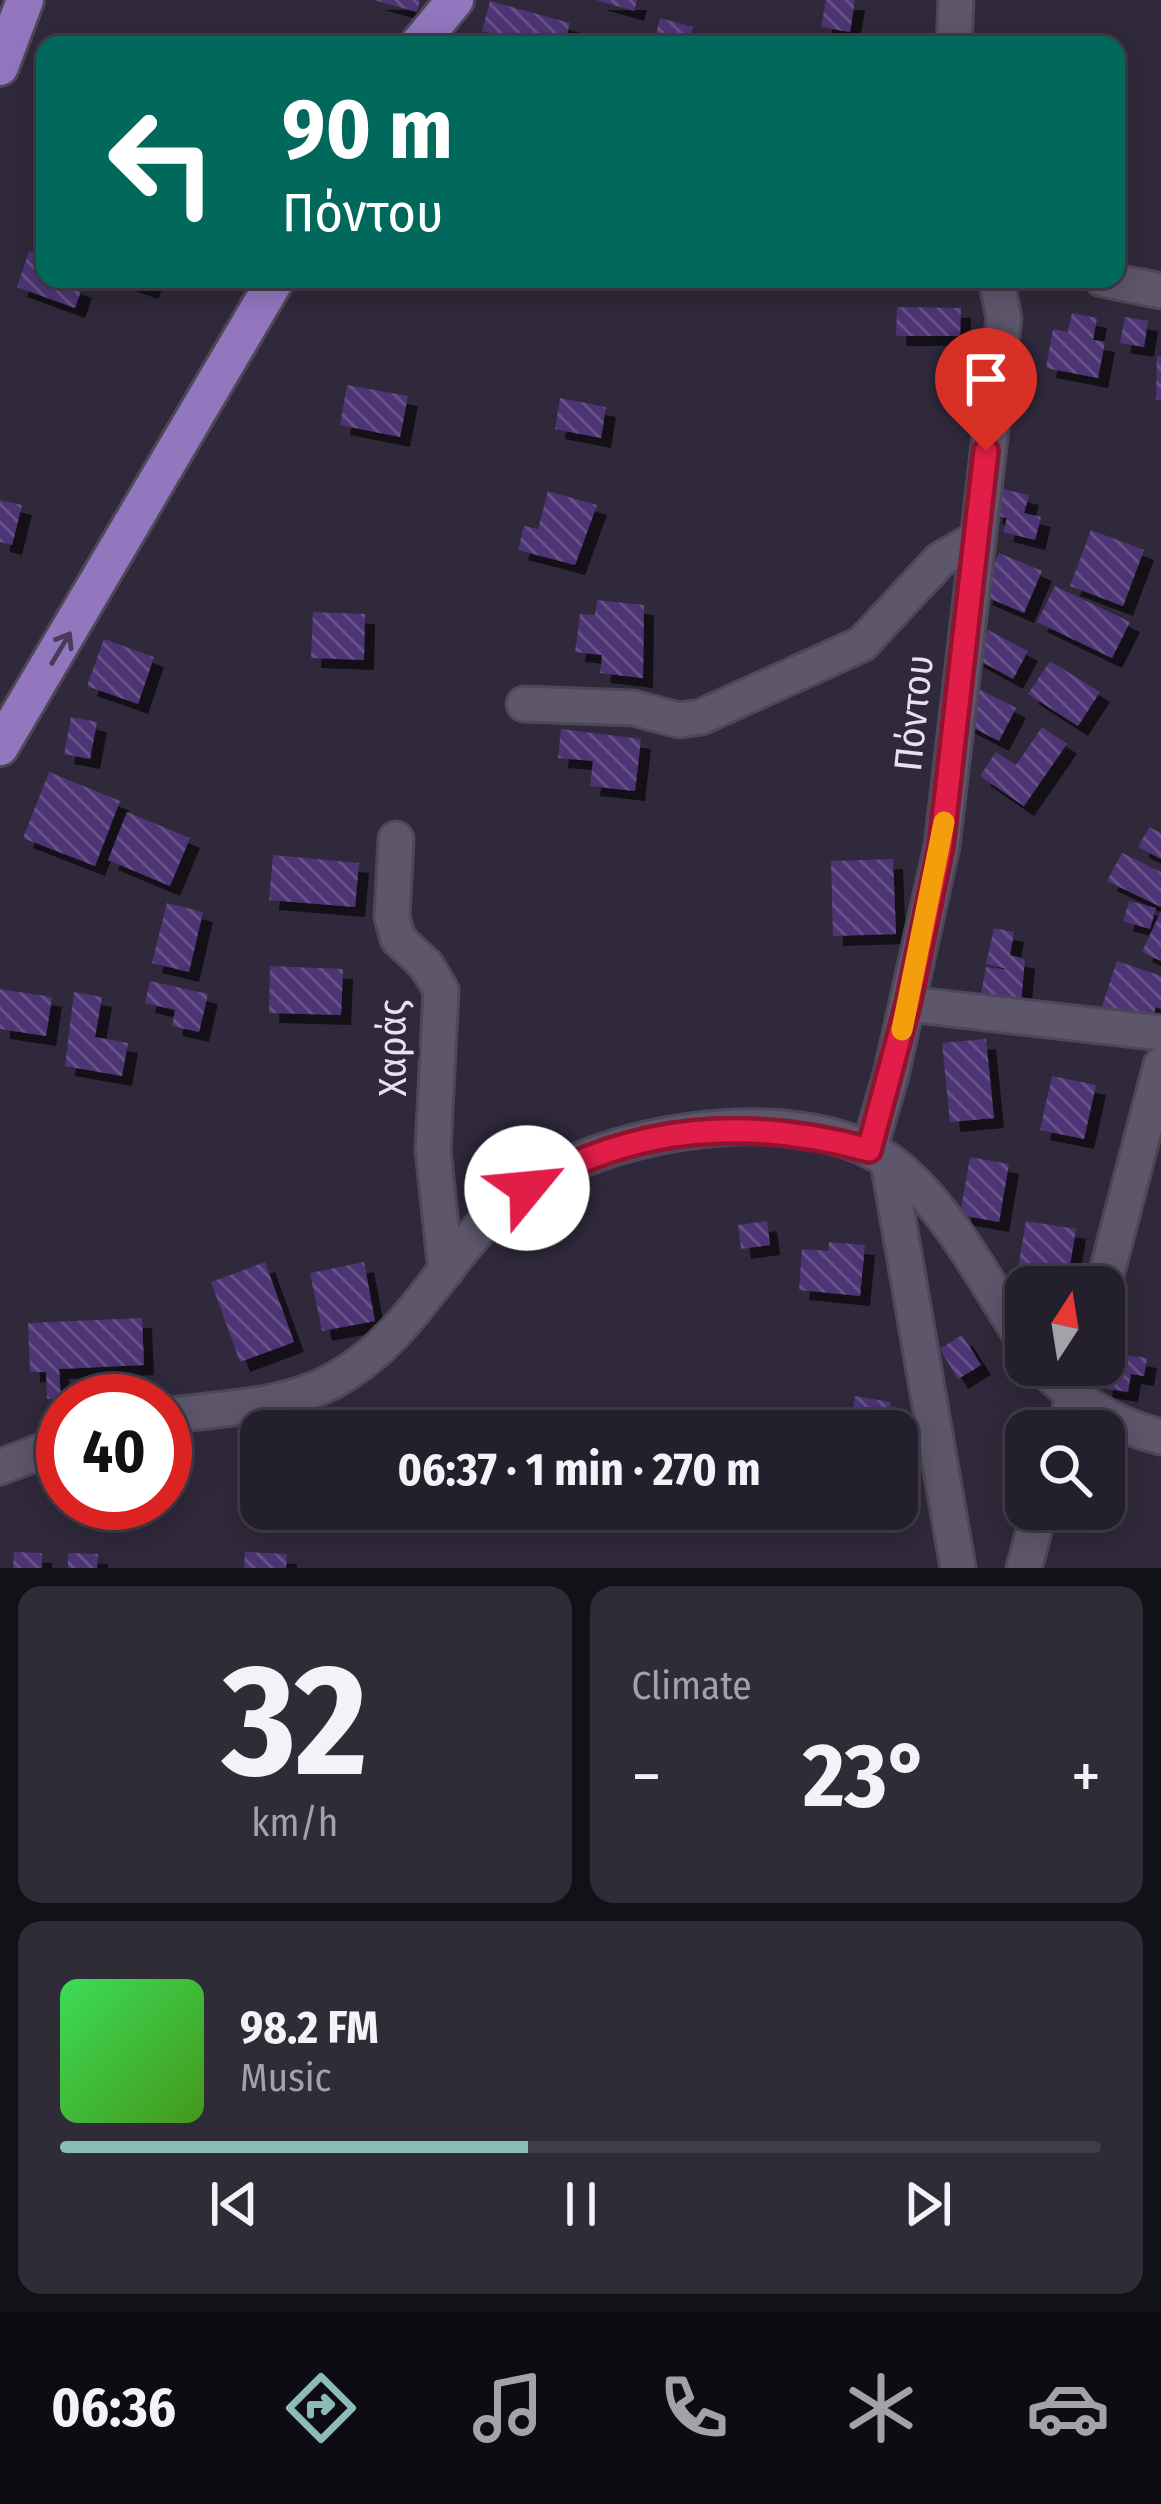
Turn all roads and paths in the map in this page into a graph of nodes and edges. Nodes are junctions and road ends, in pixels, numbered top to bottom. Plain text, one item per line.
1 (26, 0) edge
2 (455, 0) edge
3 (956, 0) edge
4 (425, 36) edge
5 (954, 36) edge
6 (0, 67) edge
7 (1125, 284) edge
8 (271, 288) edge
9 (998, 288) edge
10 (1161, 291) edge
11 (974, 540) junction
12 (524, 704) dead end
13 (0, 747) edge
14 (396, 839) dead end
15 (908, 1004) junction
16 (1161, 1033) edge
17 (1161, 1065) edge
18 (879, 1155) junction
19 (1108, 1266) edge
20 (446, 1271) junction
21 (1005, 1313) edge
22 (1083, 1386) edge
23 (192, 1413) edge
24 (1161, 1437) edge
25 (36, 1453) edge
26 (0, 1467) edge
27 (1034, 1530) edge
28 (958, 1568) edge
29 (1024, 1568) edge

1 - 6 main road
2 - 4 main road
3 - 5 street
7 - 10 street
13 -> 8 main road
9 - 11 street, Πόντου
11 - 12 street
11 - 15 street, Πόντου
14 - 20 street, Χαράς
15 - 16 street
15 - 18 street, Πόντου
17 - 19 street
18 - 20 street
18 - 21 street
18 - 28 street
20 - 23 street
22 - 24 street
25 - 26 street
27 - 29 street

